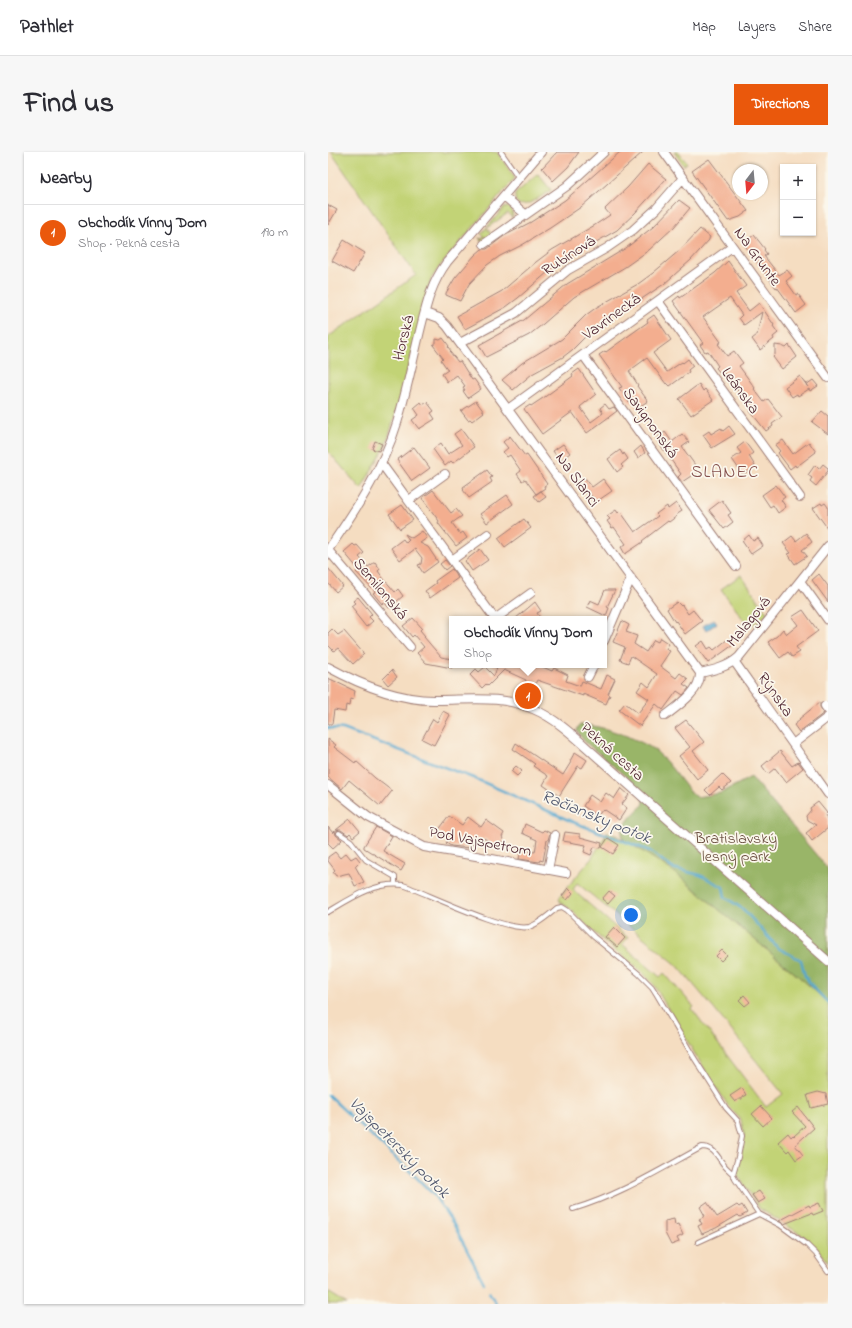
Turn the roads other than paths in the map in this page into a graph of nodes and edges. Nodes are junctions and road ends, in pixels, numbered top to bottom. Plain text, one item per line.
1 (501, 152) edge
2 (541, 152) edge
3 (604, 152) edge
4 (664, 152) edge
5 (519, 178) junction
6 (683, 178) junction
7 (504, 196) junction
8 (525, 214) junction
9 (484, 244) dead end
10 (732, 247) junction
11 (658, 301) junction
12 (425, 313) junction
13 (460, 343) junction
14 (583, 355) junction
15 (828, 378) edge
16 (508, 409) junction
17 (381, 462) junction
18 (445, 474) dead end
19 (800, 497) dead end
20 (409, 500) junction
21 (488, 534) dead end
22 (828, 546) edge
23 (328, 550) edge
24 (452, 560) junction
25 (736, 566) dead end
26 (631, 578) junction
27 (800, 581) junction
28 (531, 593) dead end
29 (493, 616) edge
30 (499, 616) edge
31 (828, 620) edge
32 (607, 633) edge
33 (410, 647) dead end
34 (734, 662) junction
35 (328, 667) edge
36 (592, 668) edge
37 (700, 673) junction
38 (588, 677) dead end
39 (665, 716) dead end
40 (828, 717) edge
41 (793, 744) junction
42 (328, 784) edge
43 (828, 794) edge
44 (339, 833) dead end
45 (555, 835) dead end
46 (548, 870) junction
47 (566, 873) dead end
48 (394, 884) junction
49 (328, 912) edge
50 (828, 961) edge
51 (733, 1174) junction
52 (573, 1209) dead end
53 (759, 1214) junction
54 (698, 1242) dead end
55 (828, 1271) edge

1 - 5 lane
2 - 5 street, Horská
3 - 8 street
4 - 6 street, Na Grunte
5 - 7 street, Horská
6 - 10 street, Na Grunte
6 - 13 street, Rubínová
7 - 8 street
7 - 12 street, Horská
8 - 9 street
10 - 11 street, Vavrinecká
10 - 15 street, Na Grunte
11 - 14 street, Vavrinecká
11 - 19 street, Leánska
12 - 13 street, Na Slanci
12 - 17 street, Horská
13 - 16 street, Na Slanci
14 - 16 street, Vavrinecká
14 - 25 street, Savignonská
16 - 26 street, Na Slanci
17 - 20 street
17 - 23 street, Horská
18 - 20 street
20 - 24 street
21 - 24 street
22 - 27 street, Malagová
23 - 33 street, Semilonská
24 - 29 street
26 - 32 street
26 - 37 street, Na Slanci
27 - 31 street
27 - 34 street, Malagová
28 - 30 street
34 - 37 street, Malagová
34 - 41 street, Rýnska
35 - 50 street, Pekná cesta
36 - 38 street
37 - 39 street
40 - 41 street
41 - 43 street, Rýnska
42 - 46 street, Pod Vajspetrom
44 - 48 lane
45 - 46 street, Pod Vajspetrom
46 - 47 street, Pod Vajspetrom
48 - 49 lane
48 - 51 lane
51 - 52 lane
51 - 53 lane
53 - 54 lane
53 - 55 lane

